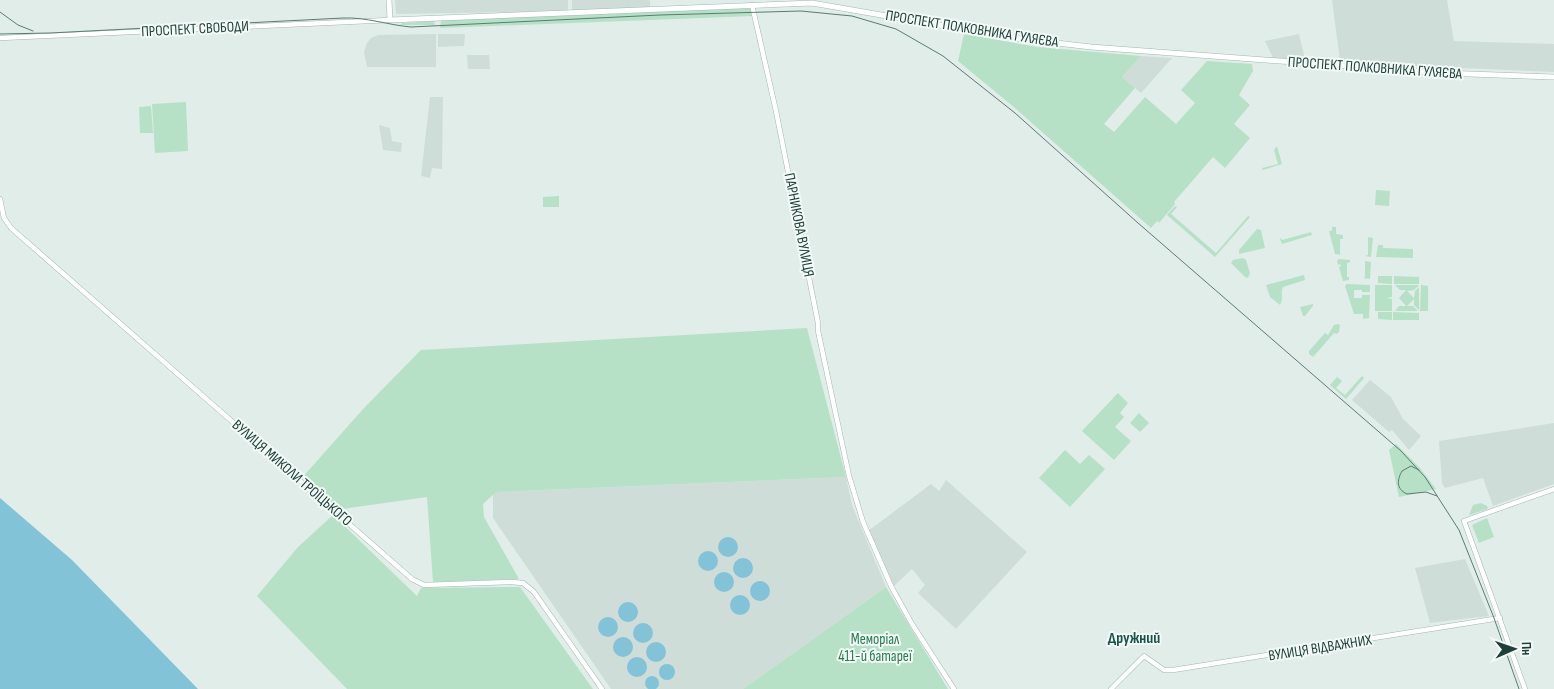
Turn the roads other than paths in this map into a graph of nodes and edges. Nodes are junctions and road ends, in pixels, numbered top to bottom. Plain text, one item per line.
1 (389, 0) edge
2 (752, 5) junction
3 (390, 20) junction
4 (0, 38) edge
5 (1554, 77) edge
6 (0, 199) edge
7 (1554, 489) edge
8 (1500, 618) junction
9 (602, 689) edge
10 (954, 689) edge
11 (1111, 689) edge
12 (1525, 689) edge

1 - 3 main road
2 - 3 main road, ПРОСПЕКТ ПОЛКОВНИКА ГУЛЯЄВА
2 - 5 main road, ПРОСПЕКТ ПОЛКОВНИКА ГУЛЯЄВА
2 - 10 street, ПАРНИКОВА ВУЛИЦЯ
3 - 4 street, ПРОСПЕКТ СВОБОДИ
6 - 9 street, ВУЛИЦЯ МИКОЛИ ТРОЇЦЬКОГО
7 - 8 street
8 - 11 street, ВУЛИЦЯ ВІДВАЖНИХ
8 - 12 street

